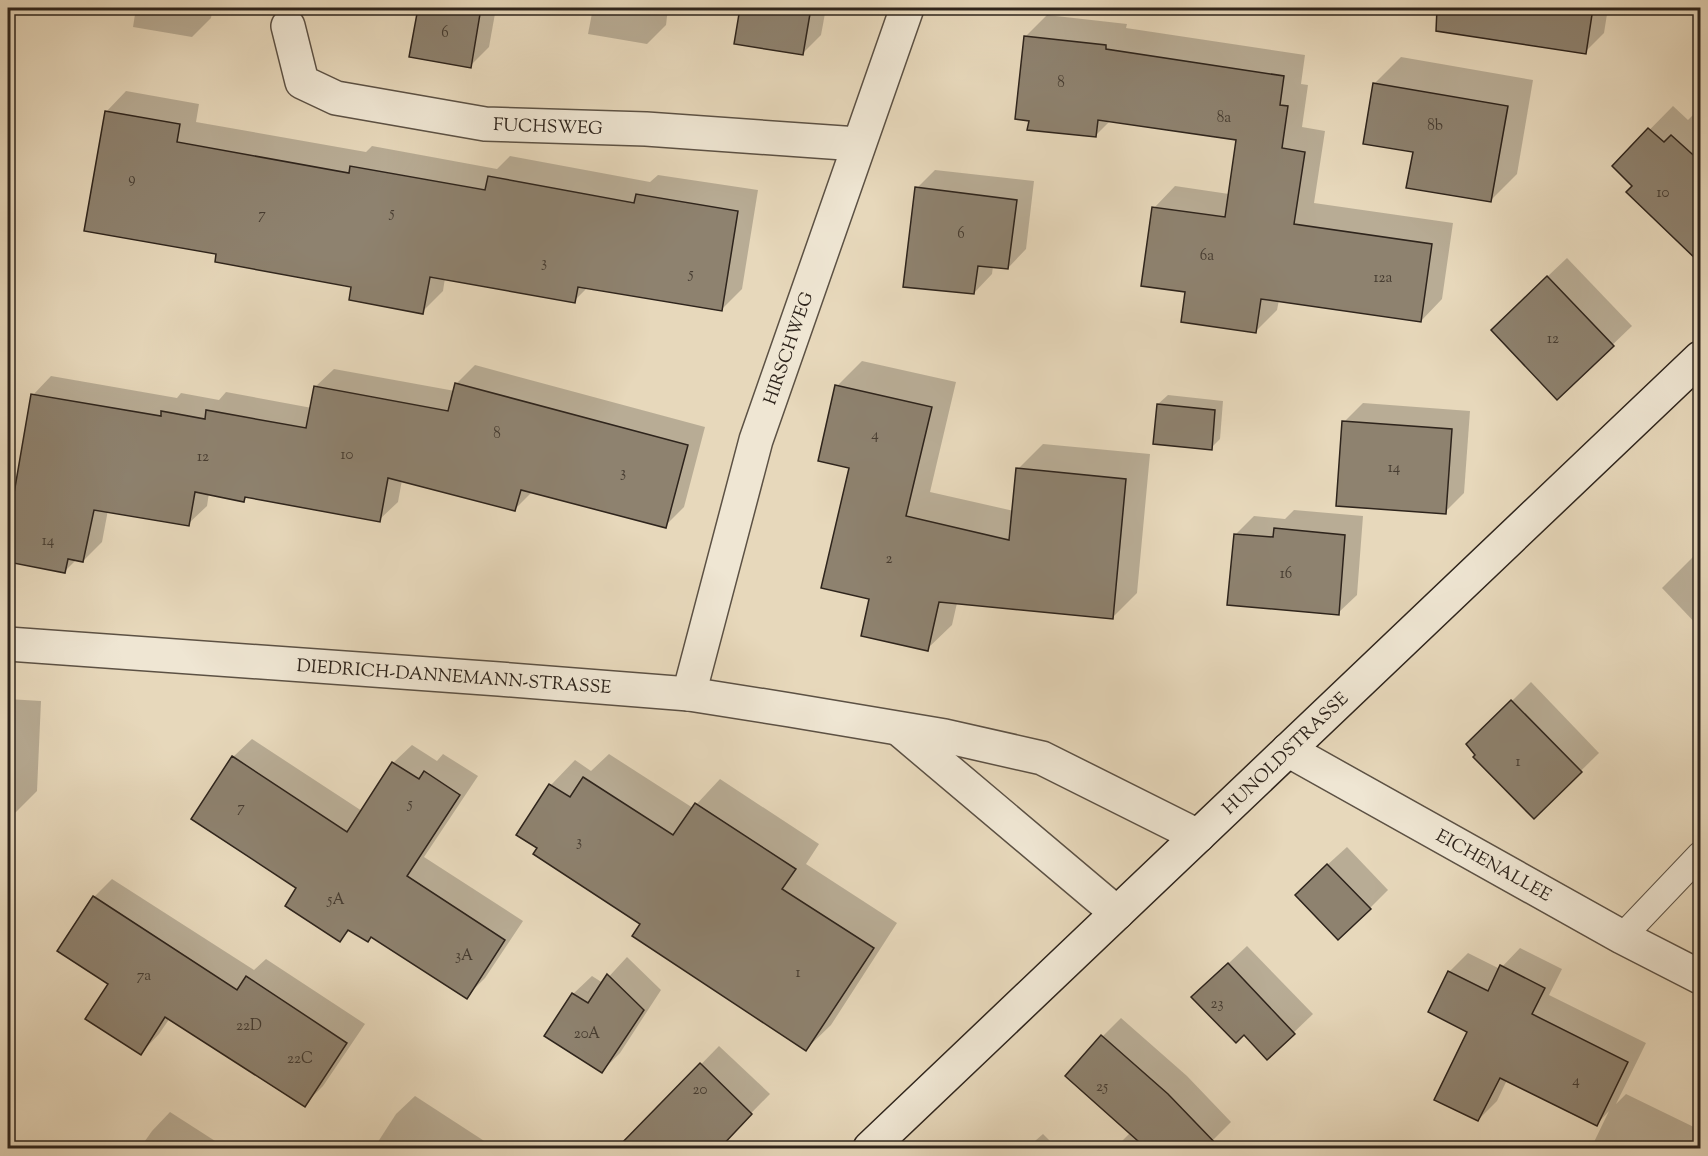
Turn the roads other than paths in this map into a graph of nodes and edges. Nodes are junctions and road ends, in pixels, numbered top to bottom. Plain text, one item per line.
1 (907, 8) edge
2 (288, 26) dead end
3 (858, 144) junction
4 (1701, 358) edge
5 (8, 644) edge
6 (689, 694) junction
7 (899, 729) junction
8 (1288, 750) junction
9 (1198, 836) junction
10 (1701, 855) edge
11 (1117, 913) junction
12 (1622, 937) junction
13 (1701, 977) edge
14 (870, 1149) edge

1 - 3 street, HIRSCHWEG
2 - 3 street, FUCHSWEG
3 - 6 street, HIRSCHWEG
4 - 8 street, HUNOLDSTRASSE
5 - 6 street, DIEDRICH-DANNEMANN-STRASSE
6 - 7 street, DIEDRICH-DANNEMANN-STRASSE
7 - 9 street, DIEDRICH-DANNEMANN-STRASSE
7 - 11 street
8 - 9 street, HUNOLDSTRASSE
8 - 12 street, EICHENALLEE
9 - 11 street, HUNOLDSTRASSE
10 - 12 lane
11 - 14 street, HUNOLDSTRASSE
12 - 13 street, EICHENALLEE

